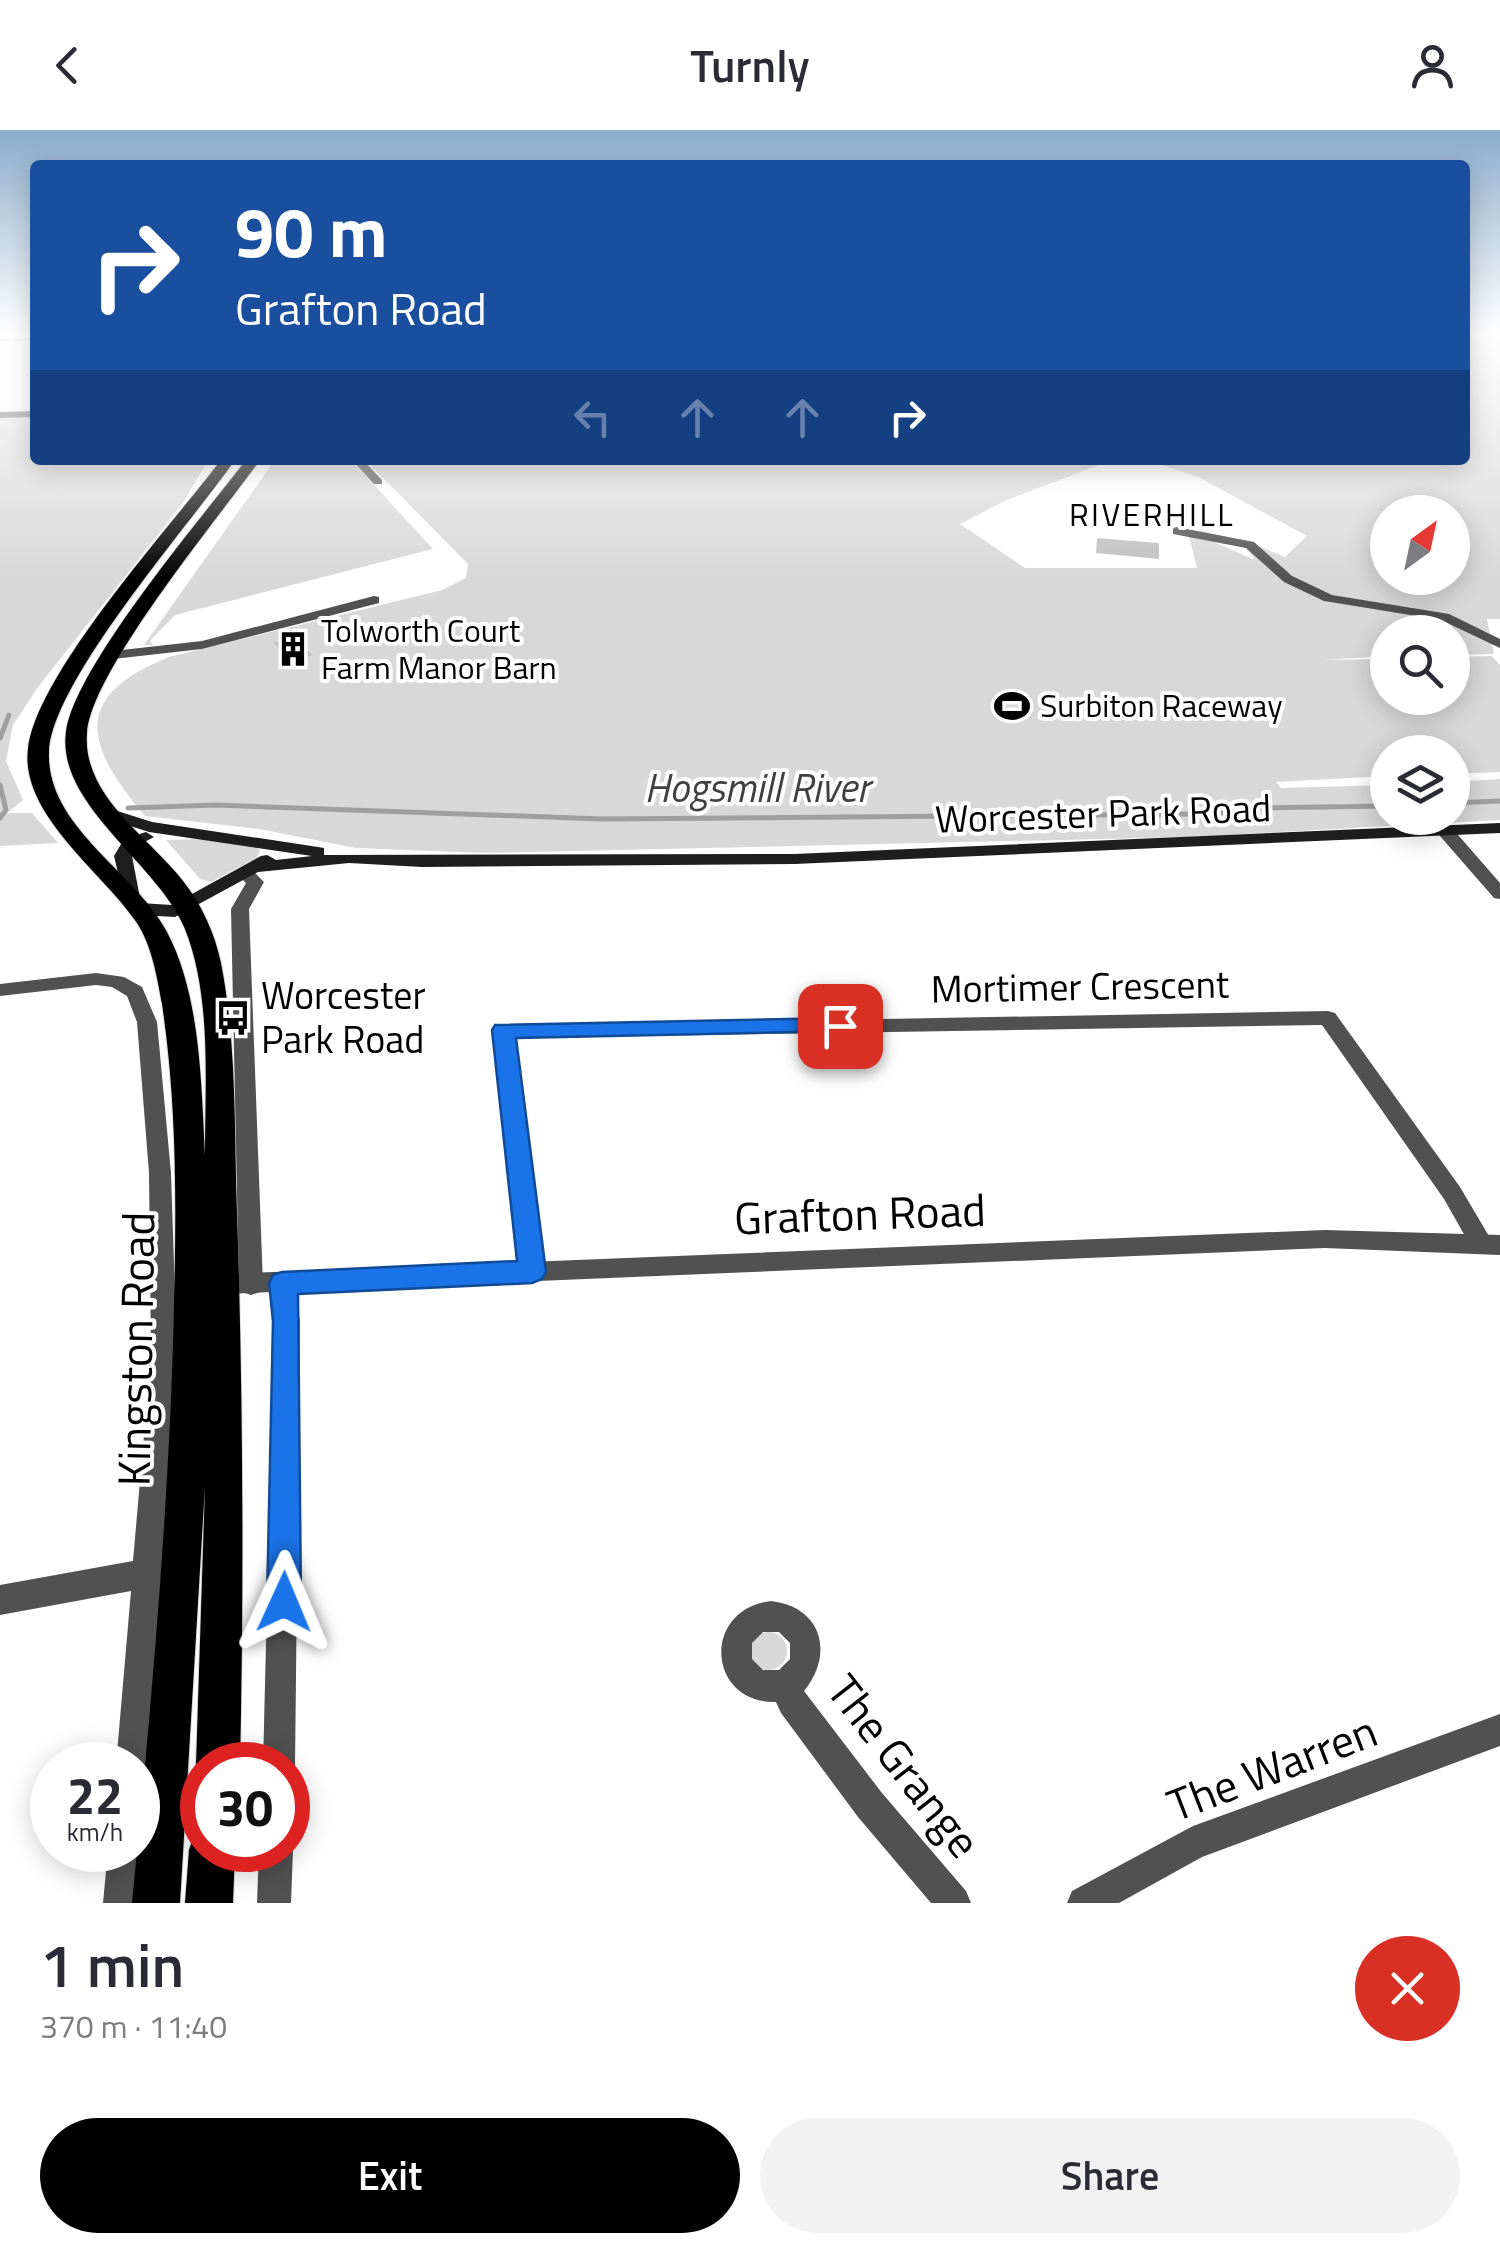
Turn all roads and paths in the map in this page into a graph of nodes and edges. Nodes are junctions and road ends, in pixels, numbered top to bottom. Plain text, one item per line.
1 (224, 465) edge
2 (248, 465) edge
3 (362, 465) edge
4 (378, 482) dead end
5 (1177, 531) dead end
6 (374, 600) dead end
7 (1500, 644) edge
8 (113, 655) junction
9 (110, 814) junction
10 (1500, 828) edge
11 (1470, 830) edge
12 (177, 832) junction
13 (1376, 835) edge
14 (1449, 835) edge
15 (136, 840) junction
16 (267, 842) junction
17 (349, 858) junction
18 (251, 870) junction
19 (1500, 894) edge
20 (136, 904) junction
21 (186, 906) junction
22 (0, 990) edge
23 (1491, 1244) edge
24 (532, 1272) junction
25 (282, 1283) junction
26 (238, 1284) junction
27 (148, 1573) junction
28 (0, 1600) edge
29 (784, 1684) dead end
30 (1500, 1730) edge
31 (134, 1742) edge
32 (219, 1742) edge
33 (279, 1742) edge
34 (123, 1872) edge
35 (211, 1872) edge
36 (275, 1872) edge
37 (120, 1903) edge
38 (156, 1903) edge
39 (209, 1903) edge
40 (274, 1903) edge
41 (954, 1903) edge
42 (1084, 1903) edge

1 - 20 highway, Kingston Road
2 - 8 highway
3 - 4 street
5 - 7 street
6 - 8 street
8 - 9 highway, Kingston Road
9 - 12 main road
9 - 15 highway, Kingston Road
10 - 11 main road, Worcester Park Road
12 - 15 main road
12 - 16 main road
13 - 17 main road, Worcester Park Road
14 - 19 street
15 - 20 main road
15 - 21 highway, Kingston Road
16 - 17 main road
16 - 18 main road
17 - 18 main road
18 - 21 main road
18 - 26 street
20 - 21 main road
20 - 38 highway, Kingston Road
21 - 26 highway, Kingston Road
22 - 27 street
23 - 24 street, Grafton Road
23 - 24 street, Mortimer Crescent
24 - 25 street, Grafton Road
25 - 26 street, Grafton Road
25 - 33 street
26 - 32 highway, Kingston Road
27 - 28 street
27 - 31 street
29 - 41 street, The Grange
30 - 42 street, The Warren
34 - 37 street
35 - 39 highway
36 - 40 street

